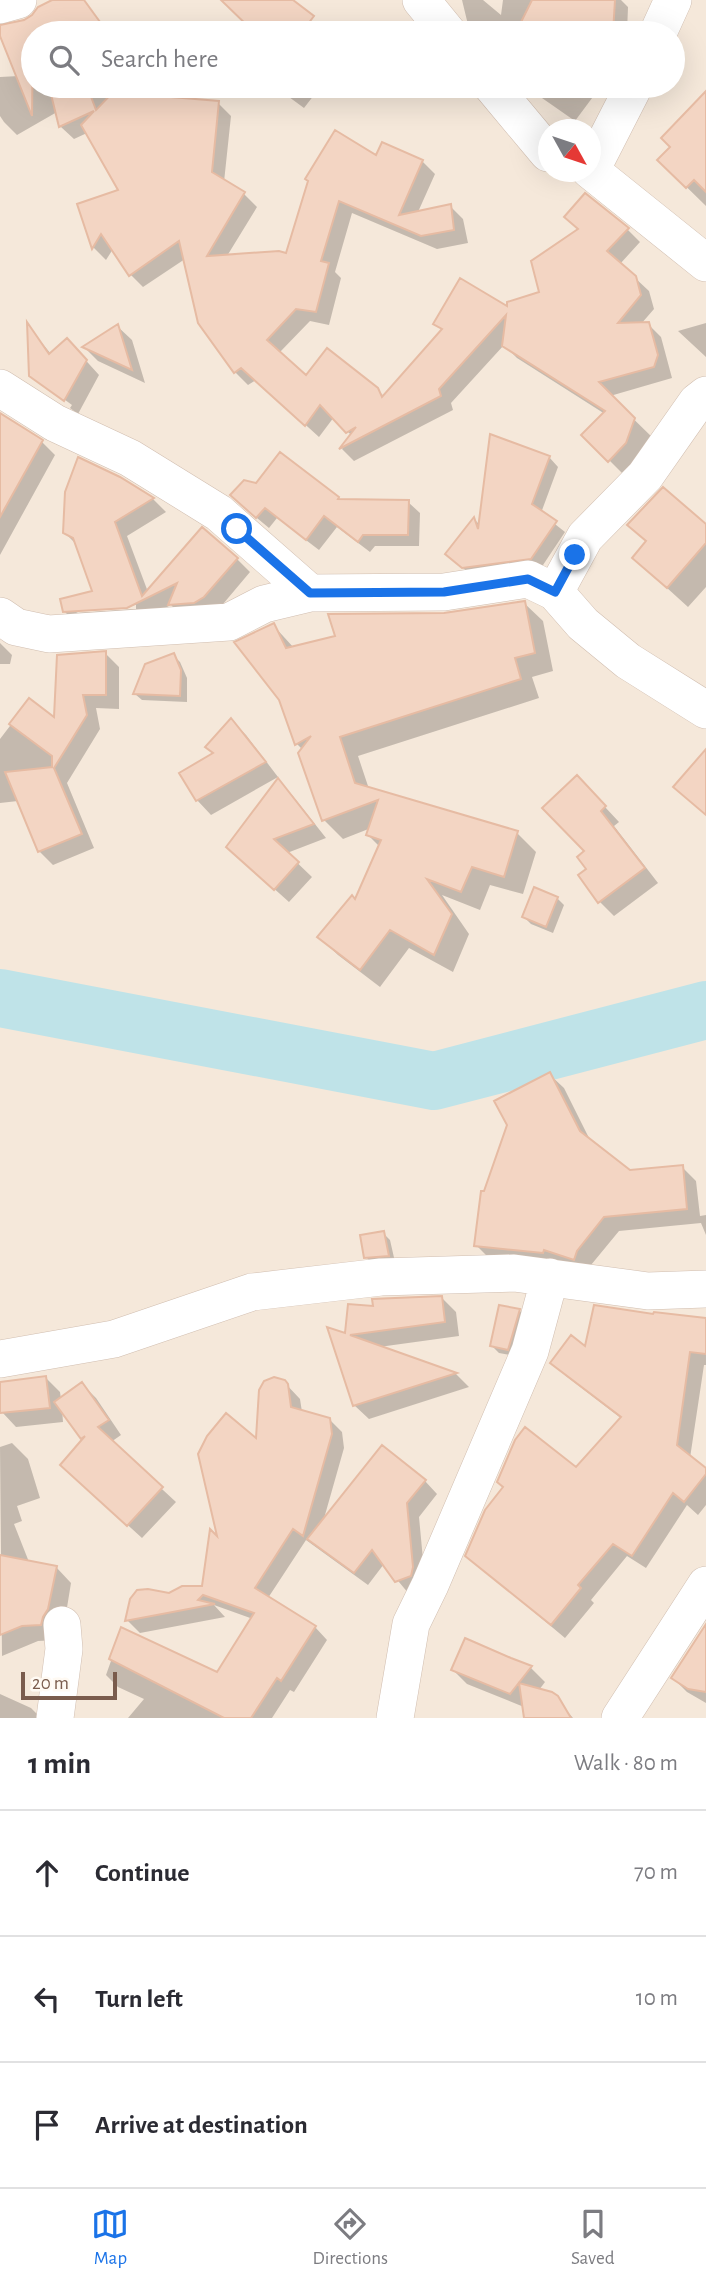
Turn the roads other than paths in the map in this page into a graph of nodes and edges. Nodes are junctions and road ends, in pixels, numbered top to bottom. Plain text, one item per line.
1 (18, 0) edge
2 (421, 0) edge
3 (673, 0) edge
4 (0, 5) edge
5 (439, 21) edge
6 (663, 21) edge
7 (502, 98) edge
8 (628, 98) edge
9 (538, 141) edge
10 (601, 150) edge
11 (601, 178) edge
12 (706, 263) edge
13 (0, 388) edge
14 (706, 395) edge
15 (555, 592) junction
16 (310, 593) junction
17 (0, 616) edge
18 (706, 710) edge
19 (550, 1277) junction
20 (706, 1289) edge
21 (0, 1359) edge
22 (706, 1585) edge
23 (62, 1625) dead end
24 (634, 1713) edge
25 (55, 1718) edge
26 (395, 1718) edge

1 - 4 street
2 - 5 street
3 - 6 street
7 - 9 street
8 - 10 street
11 - 12 street
13 - 16 street
14 - 15 street
15 - 16 street
15 - 18 street
16 - 17 street
19 - 20 street
19 - 21 street
19 - 26 street
22 - 24 street
23 - 25 street

